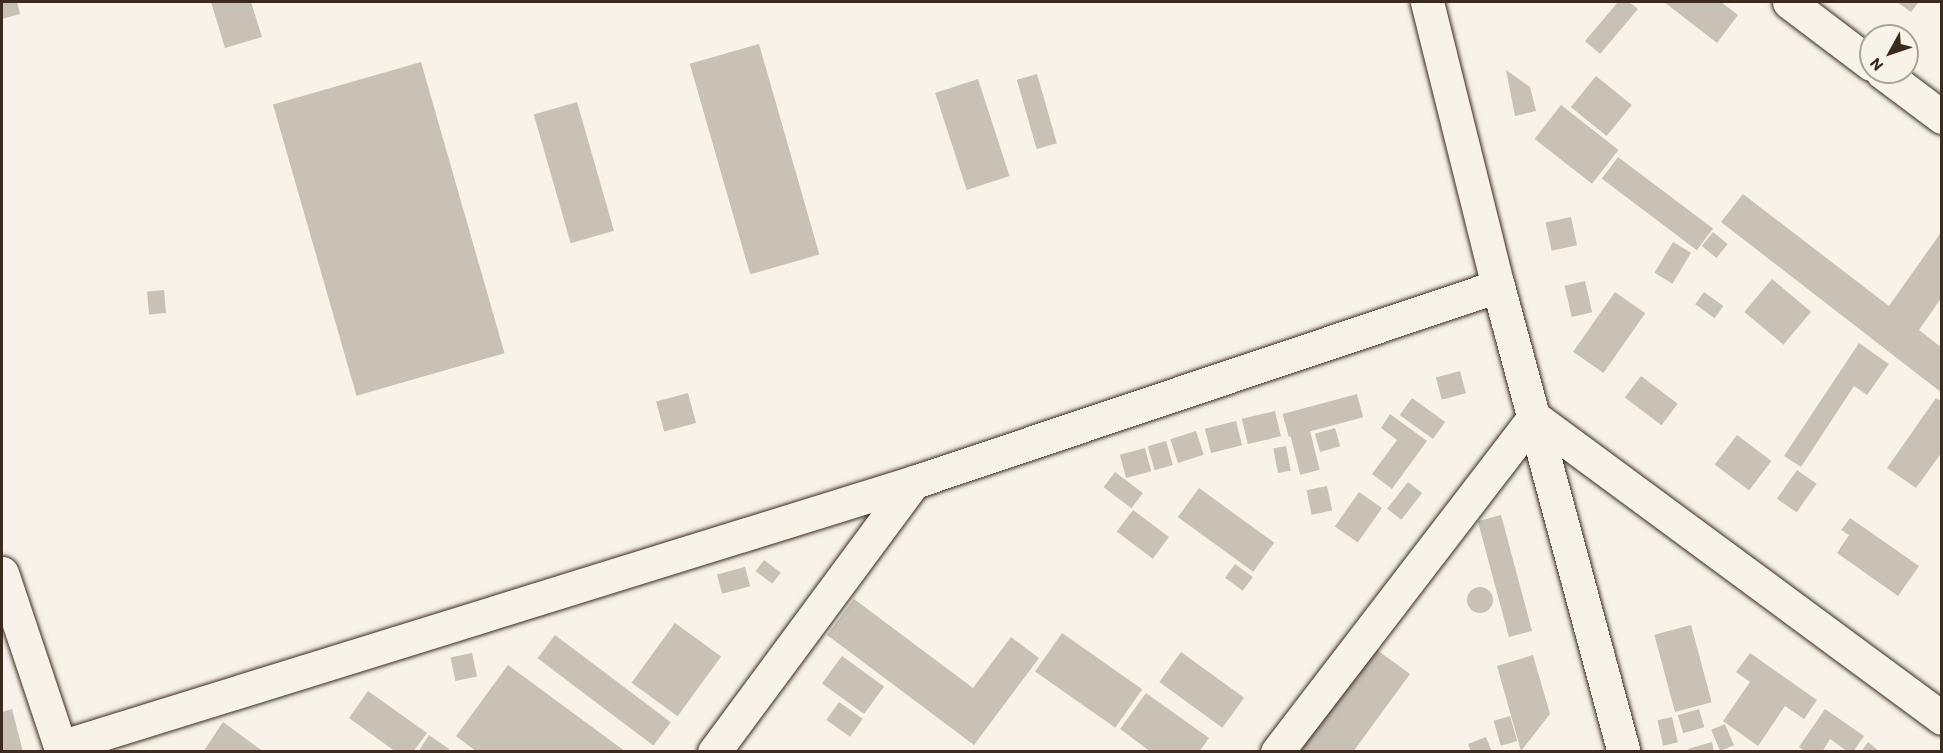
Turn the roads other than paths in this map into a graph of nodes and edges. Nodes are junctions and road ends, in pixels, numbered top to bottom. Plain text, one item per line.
1 (1427, 2) edge
2 (1789, 2) edge
3 (1859, 55) edge
4 (1898, 84) edge
5 (1941, 117) edge
6 (1498, 286) junction
7 (1534, 417) junction
8 (914, 482) junction
9 (2, 573) edge
10 (1941, 718) edge
11 (61, 749) edge
12 (714, 752) edge
13 (1277, 752) edge
14 (1624, 752) edge

1 - 6 street
2 - 3 street
4 - 5 street
6 - 7 street
6 - 8 street
7 - 10 street
7 - 13 street
7 - 14 street
8 - 11 street
8 - 12 street
9 - 11 street

